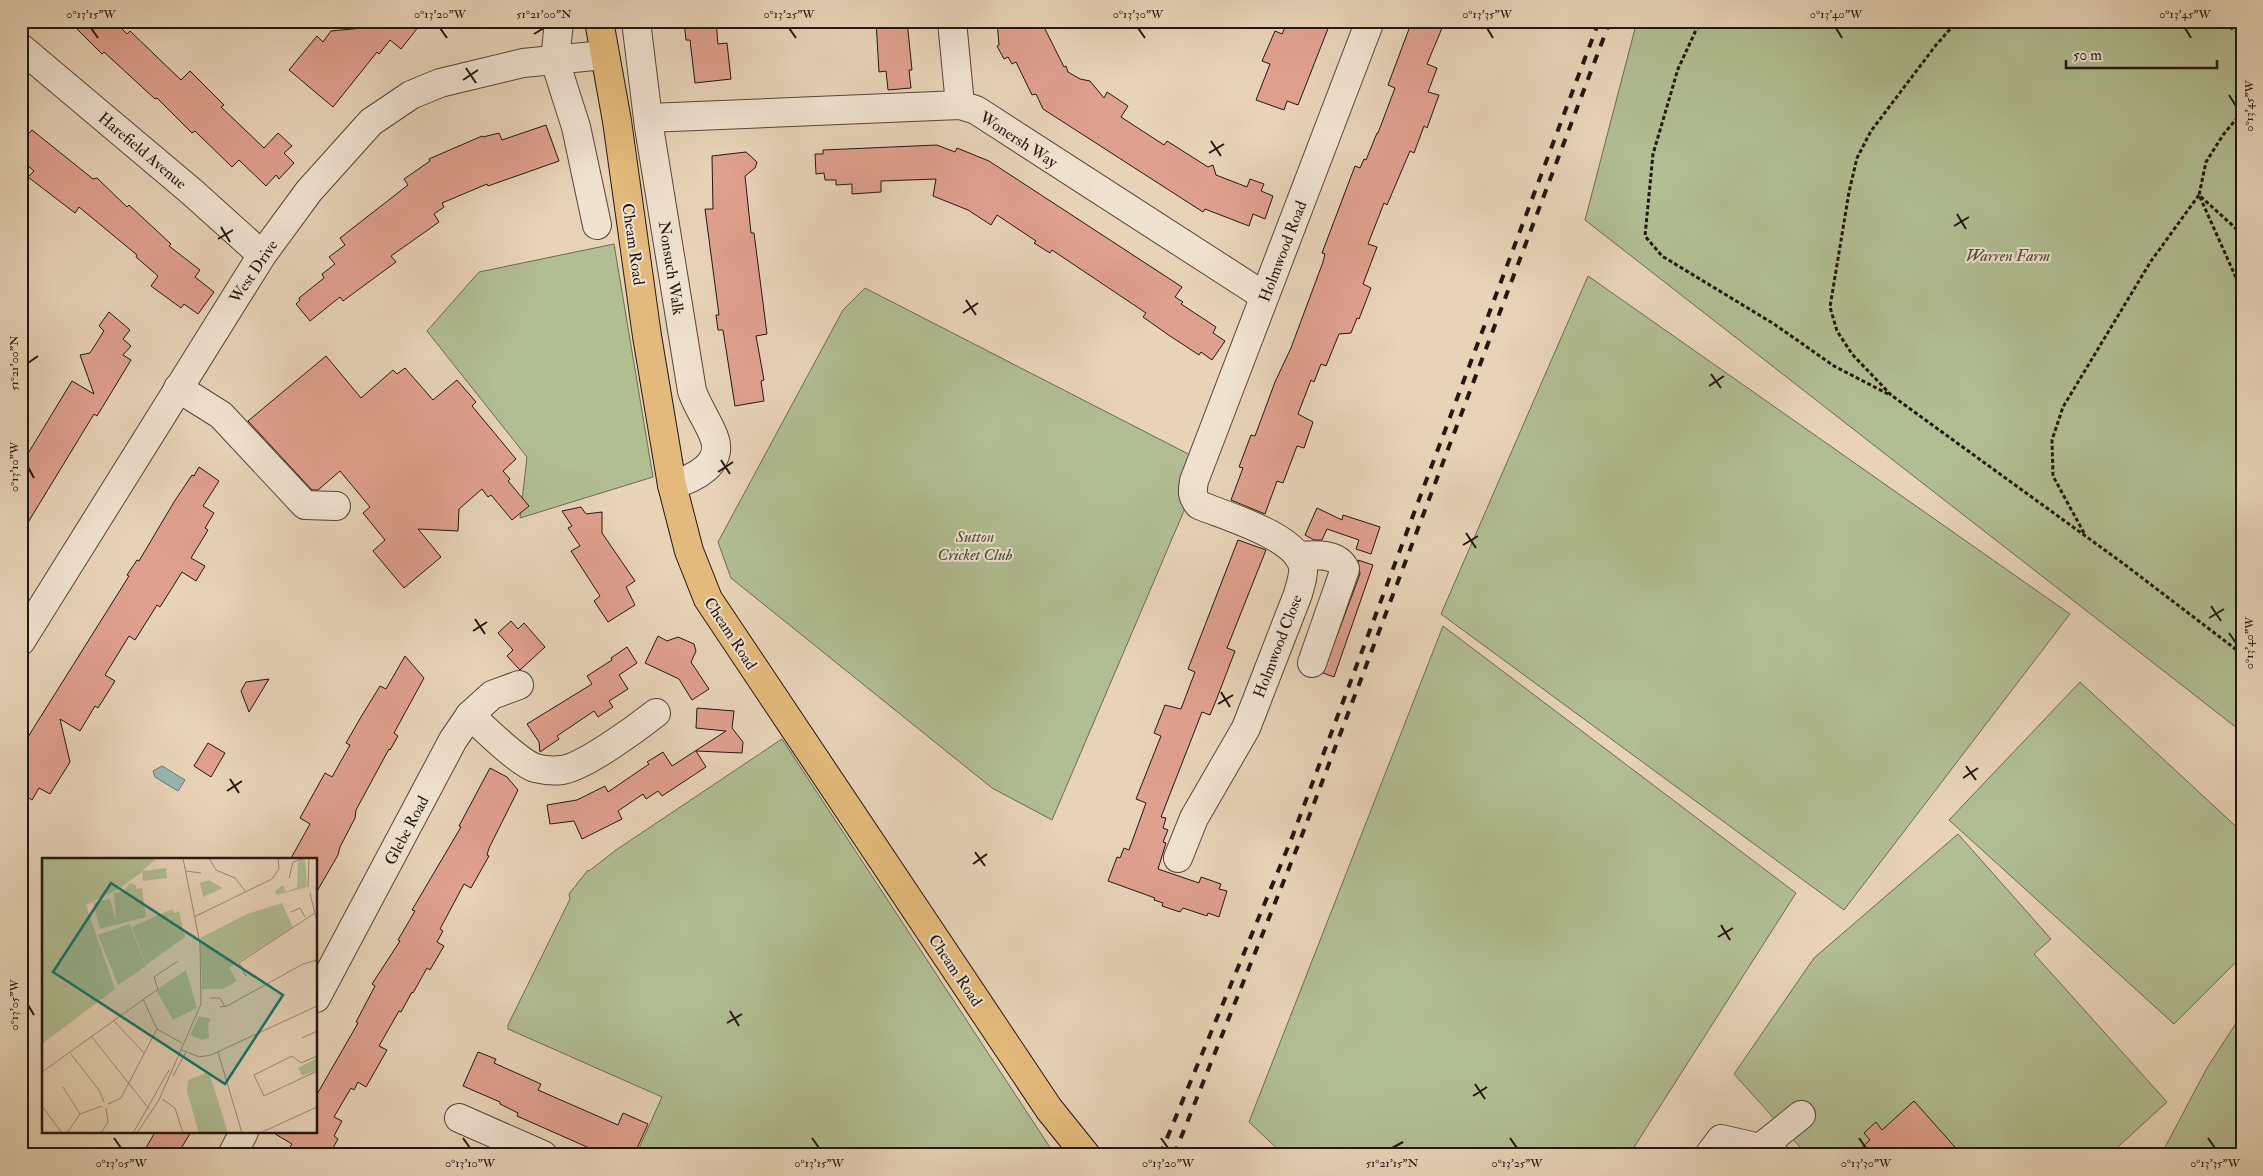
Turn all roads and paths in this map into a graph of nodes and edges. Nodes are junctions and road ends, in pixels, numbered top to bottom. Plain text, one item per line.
1 (559, 21) edge
2 (599, 21) edge
3 (636, 21) edge
4 (952, 21) edge
5 (1370, 21) edge
6 (1704, 21) edge
7 (1960, 21) edge
8 (2218, 21) edge
9 (2242, 34) edge
10 (21, 48) edge
11 (604, 55) junction
12 (555, 61) junction
13 (960, 105) junction
14 (2242, 112) edge
15 (648, 118) junction
16 (2199, 195) junction
17 (597, 225) dead end
18 (2242, 234) edge
19 (262, 255) junction
20 (2242, 291) edge
21 (1264, 296) junction
22 (178, 388) junction
23 (1891, 395) junction
24 (672, 486) junction
25 (336, 506) dead end
26 (2085, 536) junction
27 (1298, 556) junction
28 (21, 641) edge
29 (2242, 654) edge
30 (1312, 663) dead end
31 (519, 685) dead end
32 (656, 713) dead end
33 (470, 716) junction
34 (1178, 858) dead end
35 (318, 994) edge
36 (1802, 1114) dead end
37 (459, 1118) dead end
38 (243, 1134) edge
39 (1764, 1153) edge
40 (232, 1155) edge
41 (543, 1155) edge
42 (1086, 1155) edge
43 (1709, 1155) edge

1 - 12 street
2 - 11 highway, Cheam Road
3 - 15 street, Nonsuch Walk
4 - 13 street
5 - 21 street, Holmwood Road
6 - 23 path
7 - 23 path
8 - 9 path
10 - 19 street, Harefield Avenue
11 - 12 street, West Drive
11 - 24 highway, Cheam Road
12 - 17 street
12 - 19 street, West Drive
13 - 15 street, Wonersh Way
13 - 21 street, Wonersh Way
14 - 16 path
15 - 24 street, Nonsuch Walk
16 - 18 path
16 - 20 path
16 - 26 path
19 - 22 street, West Drive
21 - 27 street, Holmwood Road
22 - 25 street
22 - 28 street, West Drive
23 - 26 path
24 - 42 highway, Cheam Road
26 - 29 path
27 - 30 street
27 - 34 street, Holmwood Close
31 - 33 street, Glebe Road
32 - 33 street
33 - 35 street, Glebe Road
36 - 39 street
37 - 41 street
38 - 40 street
39 - 43 street

